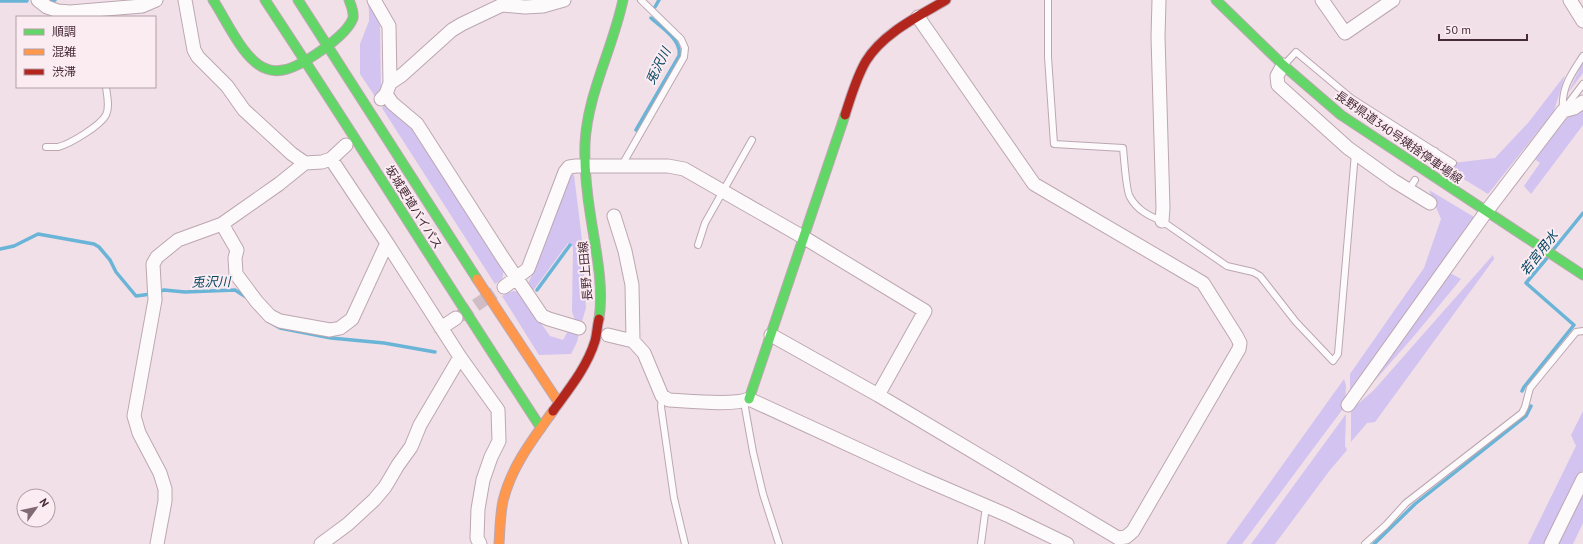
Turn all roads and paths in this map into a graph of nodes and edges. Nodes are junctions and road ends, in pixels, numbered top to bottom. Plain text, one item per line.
1 (38, 0) edge
2 (156, 0) edge
3 (185, 0) edge
4 (213, 0) edge
5 (265, 0) edge
6 (298, 0) edge
7 (349, 0) edge
8 (374, 0) edge
9 (564, 0) edge
10 (624, 0) edge
11 (641, 0) edge
12 (946, 0) edge
13 (1048, 0) edge
14 (1159, 0) edge
15 (1216, 0) edge
16 (1322, 0) edge
17 (1393, 0) edge
18 (1570, 0) edge
19 (500, 3) edge
20 (88, 5) edge
21 (104, 13) edge
22 (918, 17) junction
23 (1583, 21) edge
24 (327, 45) junction
25 (1583, 56) edge
26 (305, 59) junction
27 (1283, 65) junction
28 (1583, 84) edge
29 (106, 88) edge
30 (385, 92) junction
31 (1583, 102) edge
32 (1563, 111) junction
33 (752, 140) dead end
34 (346, 145) dead end
35 (46, 147) dead end
36 (1435, 151) junction
37 (1355, 153) junction
38 (331, 159) junction
39 (1430, 160) dead end
40 (304, 163) junction
41 (1453, 163) dead end
42 (622, 165) junction
43 (584, 166) junction
44 (723, 192) junction
45 (1430, 203) dead end
46 (1490, 214) junction
47 (614, 216) dead end
48 (1162, 221) junction
49 (222, 224) junction
50 (803, 237) junction
51 (387, 243) junction
52 (698, 245) dead end
53 (1583, 274) edge
54 (517, 278) junction
55 (504, 287) tunnel mouth
56 (456, 318) tunnel mouth
57 (441, 328) junction
58 (579, 328) dead end
59 (1583, 331) edge
60 (608, 335) dead end
61 (771, 335) junction
62 (633, 341) junction
63 (460, 357) junction
64 (878, 395) junction
65 (662, 396) junction
66 (746, 400) junction
67 (559, 403) junction
68 (1348, 405) dead end
69 (542, 428) junction
70 (1583, 479) edge
71 (986, 506) junction
72 (157, 544) edge
73 (321, 544) edge
74 (480, 544) edge
75 (499, 544) edge
76 (685, 544) edge
77 (779, 544) edge
78 (981, 544) edge
79 (1067, 544) edge
80 (1365, 544) edge
81 (1551, 544) edge

1 - 20 street
2 - 21 street
3 - 40 street
4 - 26 main road
5 - 26 main road, 坂城更埴バイパス
6 - 24 main road, 坂城更埴バイパス
7 - 24 main road
8 - 30 street
9 - 19 street
10 - 43 main road, 長野上田線
11 - 42 lane
12 - 22 main road
13 - 48 lane
14 - 48 street
15 - 27 main road, 長野県道340号姨捨停車場線
16 - 17 street
18 - 23 street
19 - 30 street
20 - 21 street
22 - 50 main road
22 - 64 street
24 - 26 main road
24 - 67 main road, 坂城更埴バイパス
25 - 32 lane
26 - 69 main road, 坂城更埴バイパス
27 - 36 lane
27 - 37 street
27 - 46 main road, 長野県道340号姨捨停車場線
28 - 32 lane
29 - 35 lane
30 - 54 street
31 - 32 street
32 - 46 street
33 - 44 lane
34 - 38 street
36 - 39 lane
36 - 41 lane
37 - 45 street
37 - 48 lane
38 - 40 street
38 - 51 street
40 - 49 street
42 - 43 street
42 - 44 street
43 - 54 street
43 - 67 main road, 長野上田線
44 - 50 street
44 - 52 lane
46 - 53 main road, 長野県道340号姨捨停車場線
46 - 68 street
47 - 62 street
49 - 51 street
49 - 72 street
50 - 61 main road
50 - 64 street
51 - 57 street
54 - 55 street
54 - 58 street
56 - 57 street
57 - 63 street
59 - 80 lane
60 - 62 street
61 - 64 street
61 - 66 main road
62 - 65 street
63 - 73 street
63 - 74 street
65 - 66 street
65 - 76 lane
66 - 71 street
66 - 77 lane
67 - 69 main road, 長野上田線
69 - 75 main road, 長野上田線
70 - 81 street
71 - 78 lane
71 - 79 street

